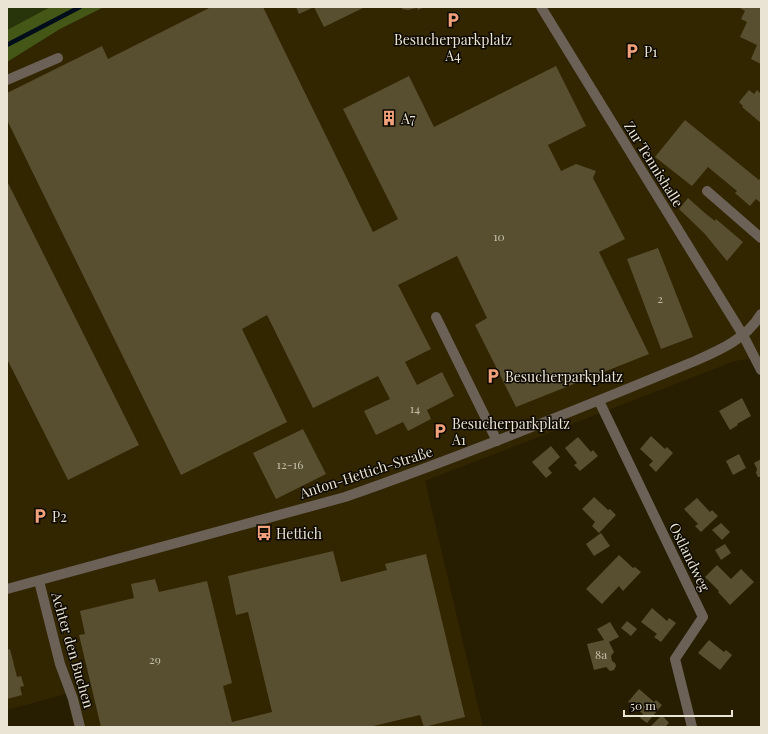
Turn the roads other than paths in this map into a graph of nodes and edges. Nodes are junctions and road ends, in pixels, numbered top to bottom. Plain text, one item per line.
1 (541, 7) edge
2 (58, 58) dead end
3 (7, 80) edge
4 (707, 191) dead end
5 (761, 238) edge
6 (761, 314) edge
7 (436, 317) dead end
8 (743, 336) junction
9 (761, 370) edge
10 (599, 400) junction
11 (497, 441) junction
12 (39, 580) junction
13 (7, 589) edge
14 (80, 727) edge
15 (692, 727) edge

1 - 8 street, Zur Tennishalle
2 - 3 street
4 - 5 street
6 - 8 street, Anton-Hettich-Straße
7 - 11 street
8 - 9 street, Zur Tennishalle
8 - 10 street, Anton-Hettich-Straße
10 - 11 street, Anton-Hettich-Straße
10 - 15 street, Ostlandweg
11 - 12 street, Anton-Hettich-Straße
12 - 13 street, Anton-Hettich-Straße
12 - 14 street, Achter den Buchen

